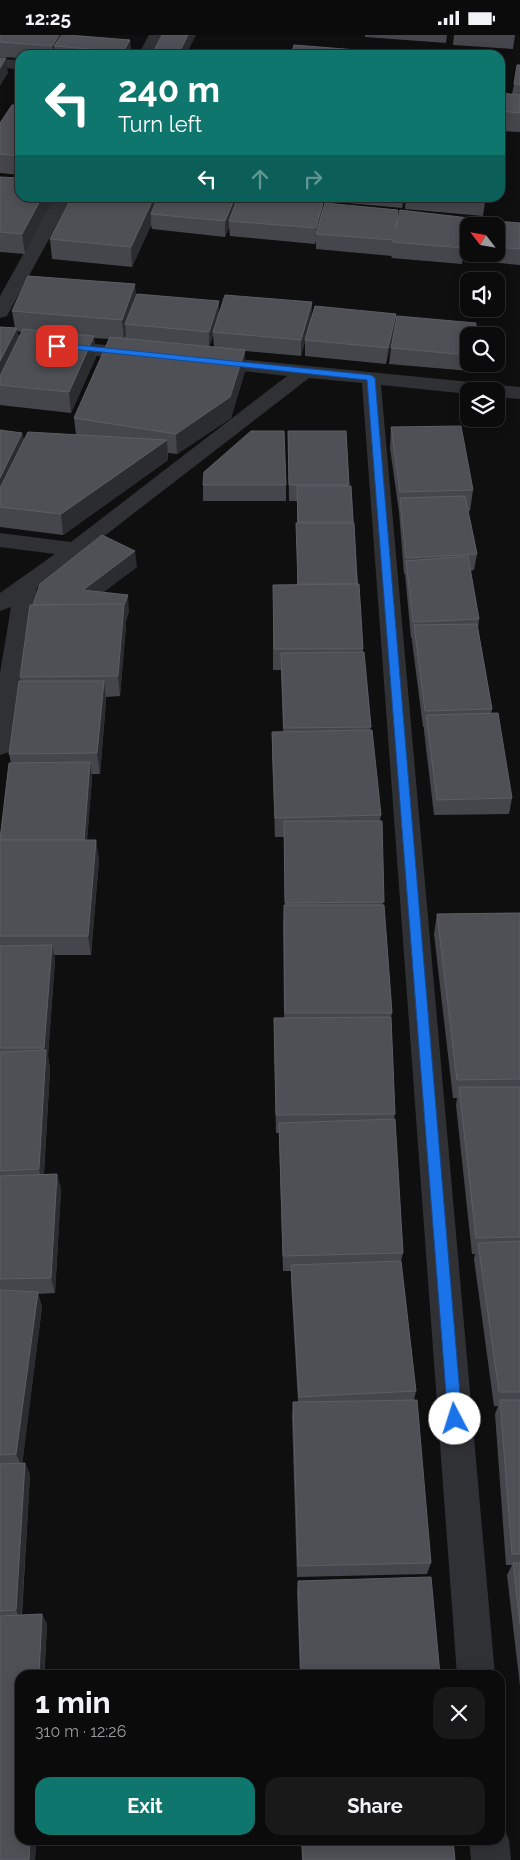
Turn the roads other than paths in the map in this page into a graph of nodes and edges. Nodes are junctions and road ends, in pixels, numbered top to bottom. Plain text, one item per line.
1 (156, 35) edge
2 (148, 50) edge
3 (0, 63) edge
4 (15, 64) edge
5 (61, 202) edge
6 (0, 312) edge
7 (0, 339) edge
8 (157, 357) edge
9 (186, 360) edge
10 (304, 372) junction
11 (371, 378) junction
12 (520, 393) edge
13 (0, 541) edge
14 (75, 550) junction
15 (26, 585) junction
16 (0, 604) edge
17 (0, 746) edge
18 (476, 1670) edge
19 (490, 1845) edge
20 (491, 1860) edge

1 - 2 street
3 - 4 street
5 - 6 street
7 - 8 street
9 - 10 street
10 - 11 street
10 - 14 street
11 - 12 street
11 - 18 street
13 - 14 street
14 - 15 street
15 - 16 street
15 - 17 street
19 - 20 street

